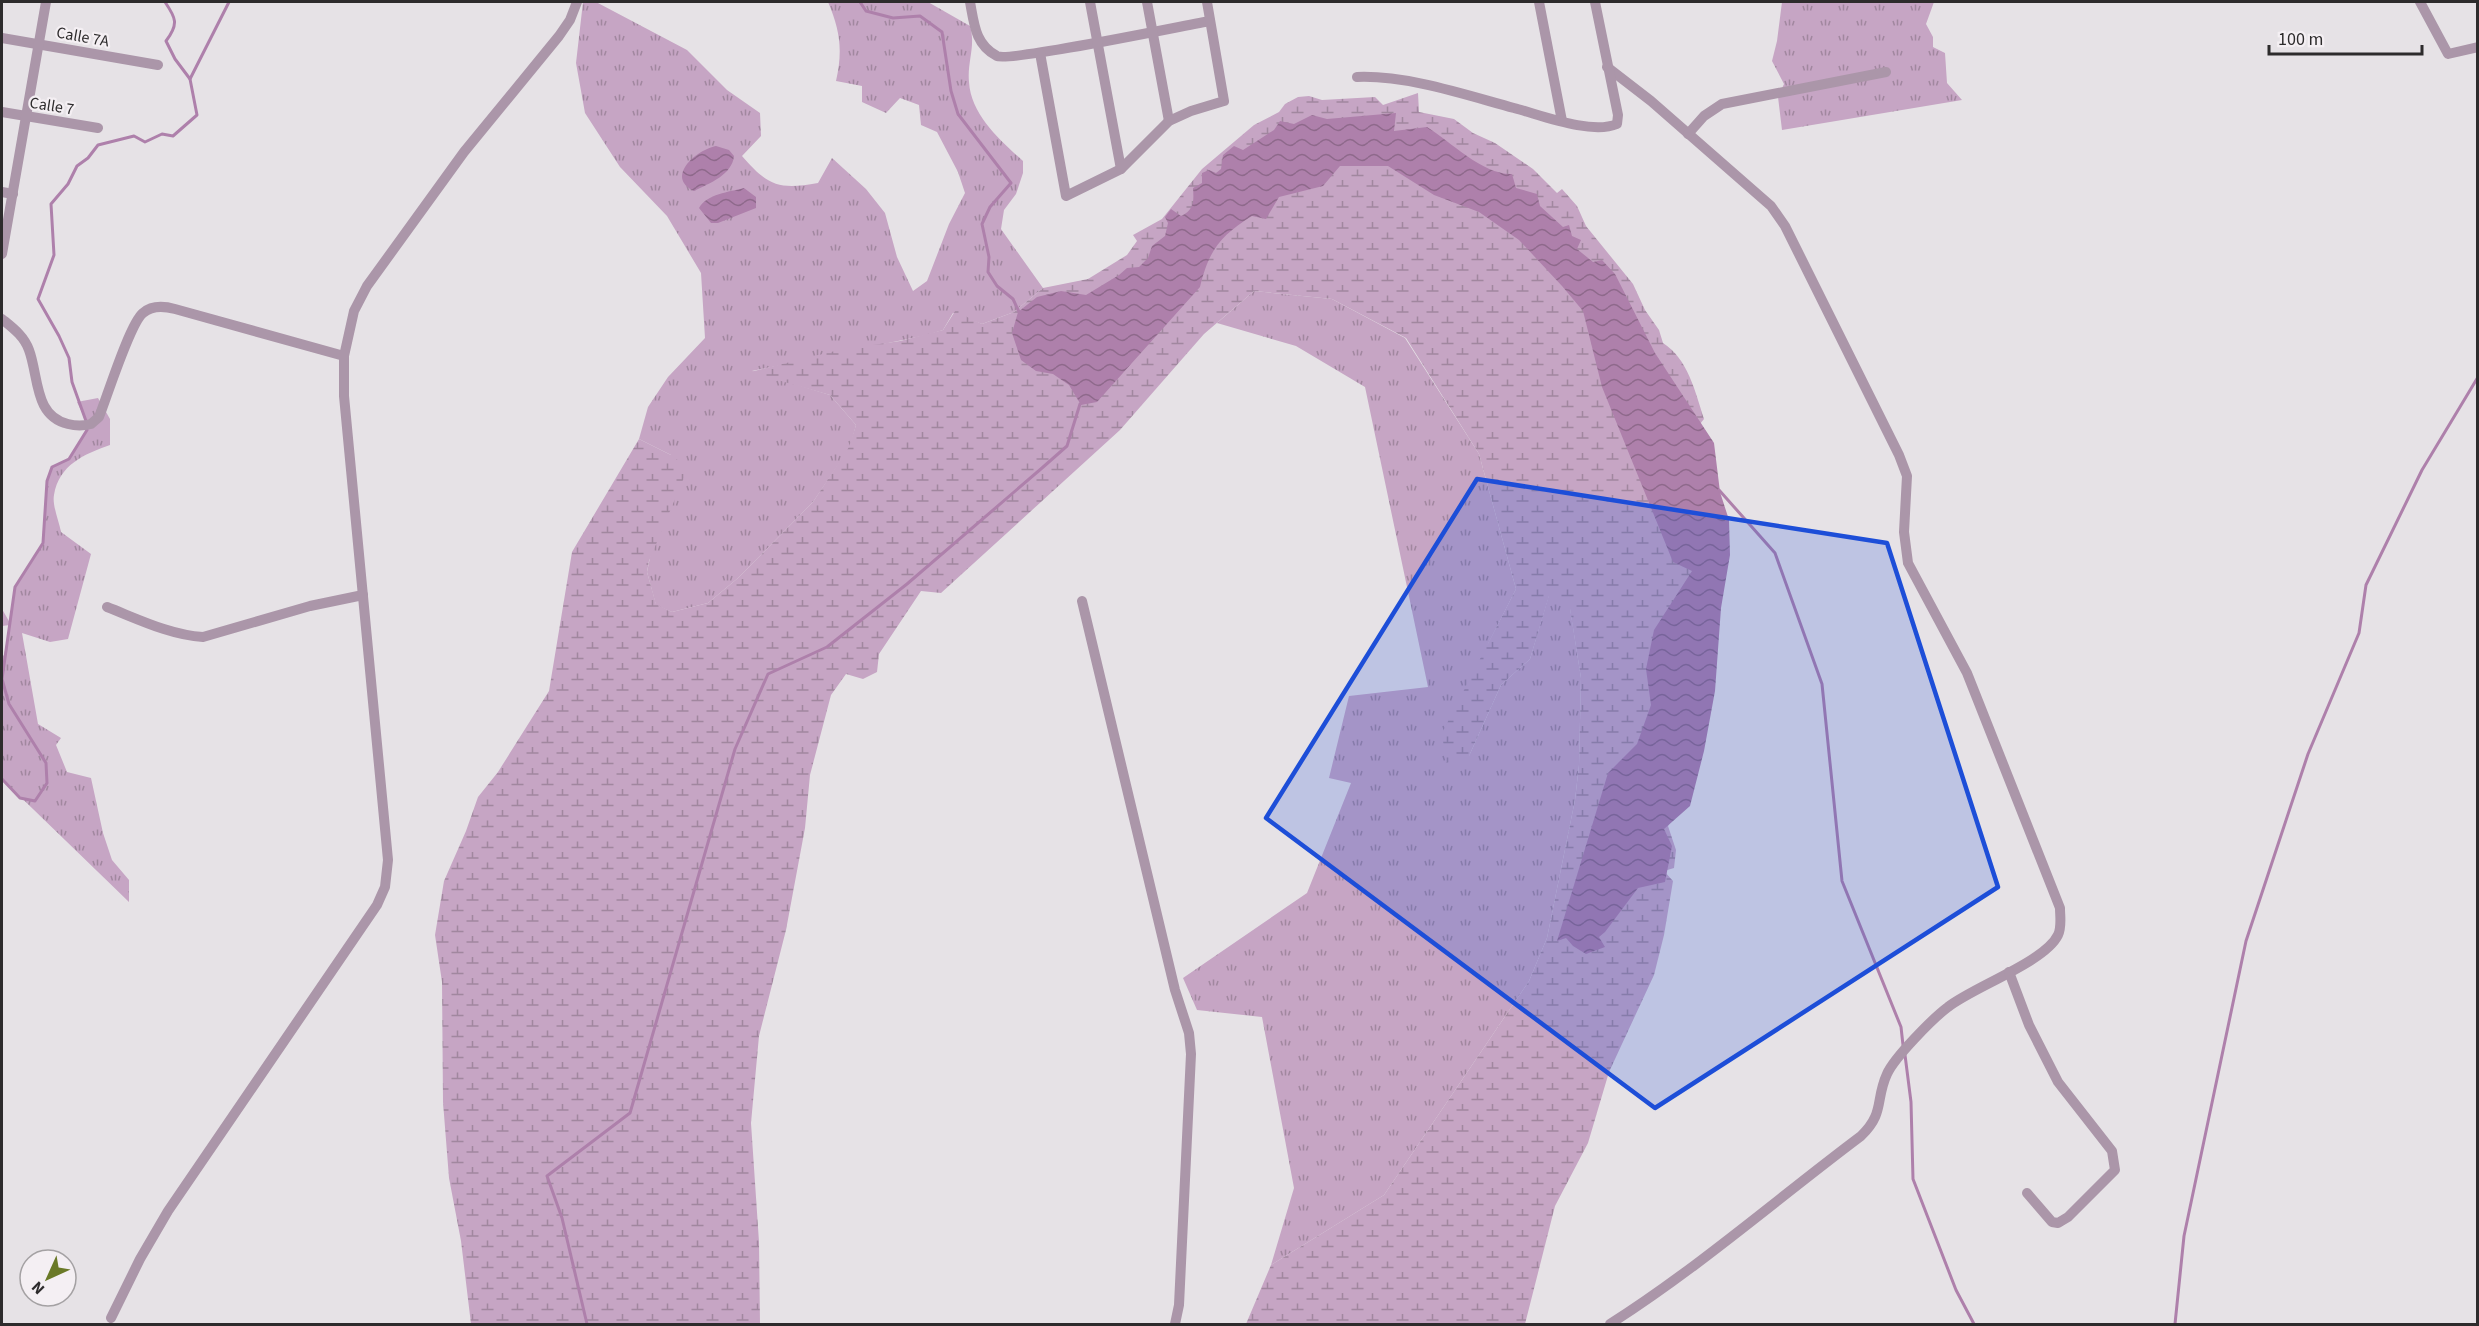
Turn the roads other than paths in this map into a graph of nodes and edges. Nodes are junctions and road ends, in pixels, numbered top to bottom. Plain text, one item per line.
1 (46, 2) edge
2 (577, 2) edge
3 (970, 2) edge
4 (1090, 2) edge
5 (1147, 2) edge
6 (1207, 2) edge
7 (1539, 2) edge
8 (1595, 2) edge
9 (2420, 2) edge
10 (1210, 21) junction
11 (1153, 32) junction
12 (2, 38) edge
13 (1098, 42) junction
14 (38, 44) junction
15 (2478, 47) edge
16 (1040, 53) junction
17 (159, 65) dead end
18 (1607, 67) junction
19 (1886, 72) dead end
20 (1357, 77) dead end
21 (2, 112) edge
22 (27, 117) junction
23 (1169, 121) junction
24 (1562, 121) junction
25 (98, 128) dead end
26 (1688, 134) junction
27 (1121, 169) junction
28 (2, 192) edge
29 (13, 194) junction
30 (2, 254) edge
31 (2, 319) edge
32 (344, 356) junction
33 (363, 595) junction
34 (1082, 601) dead end
35 (108, 607) dead end
36 (2009, 972) junction
37 (2027, 1193) dead end
38 (111, 1318) dead end
39 (1175, 1324) edge
40 (1610, 1324) edge

1 - 14 street
2 - 32 street
3 - 16 street
4 - 13 street
5 - 11 street
6 - 10 street
7 - 24 street
8 - 18 street
9 - 15 street
10 - 11 street
10 - 23 street
11 - 13 street
11 - 23 street
12 - 14 street, Calle 7A
13 - 16 street
13 - 27 street
14 - 17 street, Calle 7A
14 - 22 street
16 - 27 street
18 - 24 street
18 - 26 street
19 - 26 street
20 - 24 street
21 - 22 street, Calle 7
22 - 25 street, Calle 7
22 - 29 street
23 - 27 street
26 - 36 street
28 - 29 street
29 - 30 street
31 - 32 street
32 - 33 street
33 - 35 street
33 - 38 street
34 - 39 street
36 - 37 street
36 - 40 street

